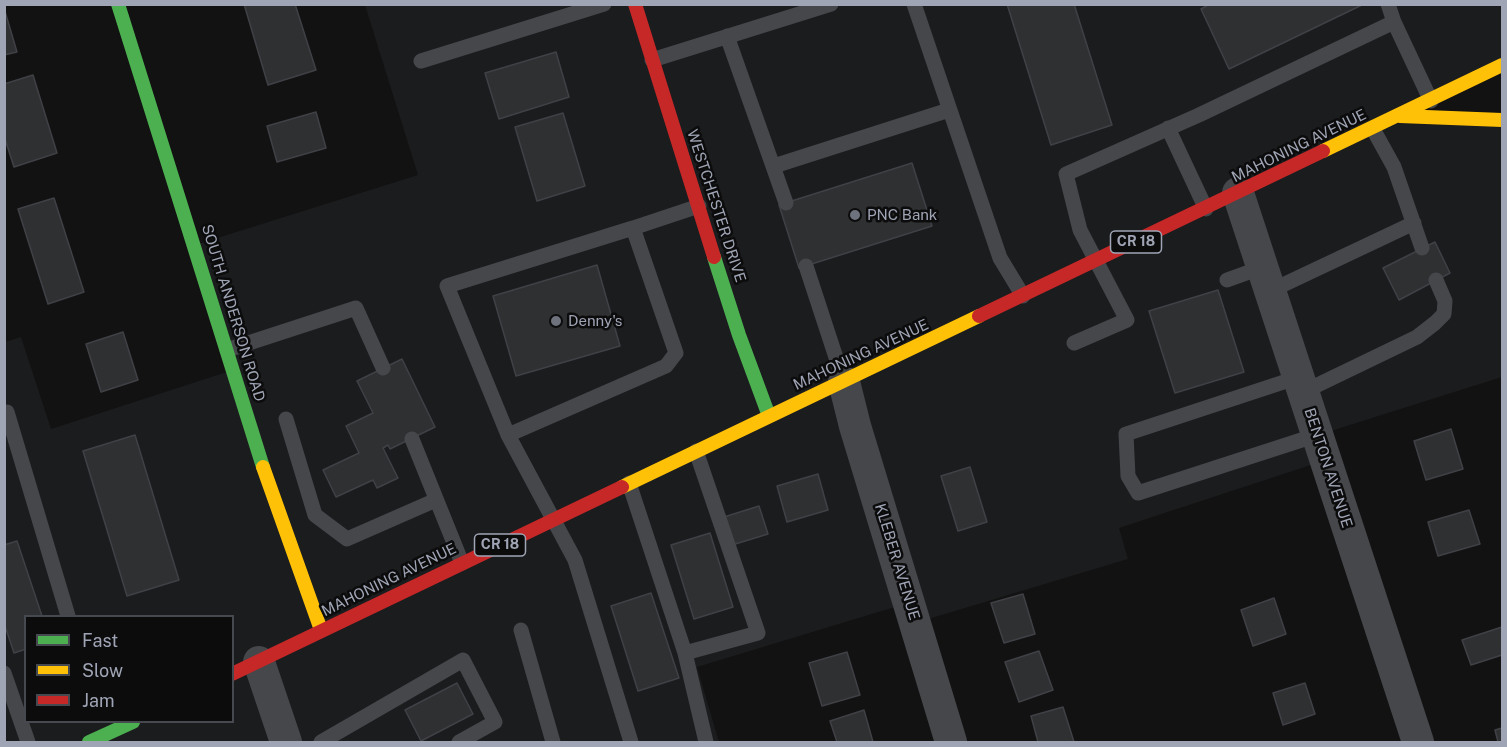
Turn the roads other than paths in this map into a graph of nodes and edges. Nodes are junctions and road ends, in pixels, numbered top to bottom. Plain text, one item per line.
1 (118, 4) edge
2 (604, 4) edge
3 (635, 4) edge
4 (831, 4) edge
5 (914, 4) edge
6 (1388, 4) edge
7 (1394, 22) junction
8 (727, 36) junction
9 (652, 60) junction
10 (420, 61) dead end
11 (1503, 65) edge
12 (1431, 101) junction
13 (949, 111) junction
14 (1400, 116) junction
15 (1503, 120) edge
16 (1168, 128) junction
17 (1373, 129) junction
18 (774, 166) junction
19 (1238, 193) junction
20 (786, 202) dead end
21 (699, 206) junction
22 (1206, 209) junction
23 (1414, 223) junction
24 (633, 228) junction
25 (1422, 248) dead end
26 (1095, 261) junction
27 (806, 266) dead end
28 (1266, 279) junction
29 (1227, 280) dead end
30 (1436, 280) dead end
31 (1023, 296) junction
32 (1074, 343) dead end
33 (227, 350) junction
34 (383, 368) dead end
35 (844, 382) junction
36 (1301, 385) junction
37 (4, 413) edge
38 (769, 416) junction
39 (286, 419) dead end
40 (508, 435) junction
41 (1317, 435) junction
42 (412, 439) dead end
43 (696, 451) junction
44 (629, 483) junction
45 (436, 500) junction
46 (555, 518) junction
47 (300, 522) junction
48 (462, 563) junction
49 (68, 615) edge
50 (321, 630) junction
51 (521, 630) dead end
52 (685, 653) junction
53 (246, 668) edge
54 (4, 673) edge
55 (128, 723) edge
56 (108, 727) edge
57 (28, 742) edge
58 (89, 742) edge
59 (286, 742) edge
60 (321, 742) edge
61 (459, 742) edge
62 (553, 742) edge
63 (631, 742) edge
64 (706, 742) edge
65 (951, 742) edge
66 (1418, 742) edge

1 - 33 main road, SOUTH ANDERSON ROAD
2 - 10 lane
3 - 9 main road, WESTCHESTER DRIVE
4 - 8 lane
5 - 13 lane
6 - 7 lane
7 - 12 lane
7 - 16 lane
8 - 9 lane
8 - 18 lane
9 - 21 main road, WESTCHESTER DRIVE
11 - 12 main road, MAHONING AVENUE / CR 18
12 - 14 main road, MAHONING AVENUE / CR 18
13 - 18 lane
13 - 31 lane
14 - 15 main road
14 - 17 main road, MAHONING AVENUE / CR 18
16 - 22 lane
16 - 26 lane
17 - 19 main road, MAHONING AVENUE / CR 18
17 - 23 lane
18 - 20 lane
19 - 22 main road, MAHONING AVENUE / CR 18
19 - 28 street, BENTON AVENUE
21 - 24 lane
21 - 38 main road, WESTCHESTER DRIVE
22 - 26 main road, MAHONING AVENUE / CR 18
23 - 25 lane
23 - 28 lane
24 - 40 lane
24 - 40 lane
26 - 31 main road, MAHONING AVENUE / CR 18
26 - 32 lane
27 - 35 lane
28 - 29 lane
28 - 36 street, BENTON AVENUE
30 - 36 lane
31 - 35 main road, MAHONING AVENUE / CR 18
33 - 34 lane
33 - 47 main road, SOUTH ANDERSON ROAD
35 - 38 main road, MAHONING AVENUE / CR 18
35 - 65 street, KLEBER AVENUE
36 - 41 street, BENTON AVENUE
36 - 41 lane
37 - 49 lane
38 - 43 main road, MAHONING AVENUE / CR 18
39 - 47 lane
40 - 46 lane
41 - 66 street, BENTON AVENUE
42 - 45 lane
43 - 44 main road, MAHONING AVENUE / CR 18
43 - 52 lane
44 - 46 main road, MAHONING AVENUE / CR 18
44 - 52 lane
45 - 47 lane
45 - 48 lane
46 - 48 main road, MAHONING AVENUE / CR 18
46 - 63 lane
47 - 50 main road, SOUTH ANDERSON ROAD
48 - 50 main road, MAHONING AVENUE / CR 18
50 - 53 main road, MAHONING AVENUE / CR 18
51 - 62 lane
52 - 64 lane
53 - 59 street
54 - 57 lane
55 - 56 main road
56 - 58 main road
60 - 61 lane

